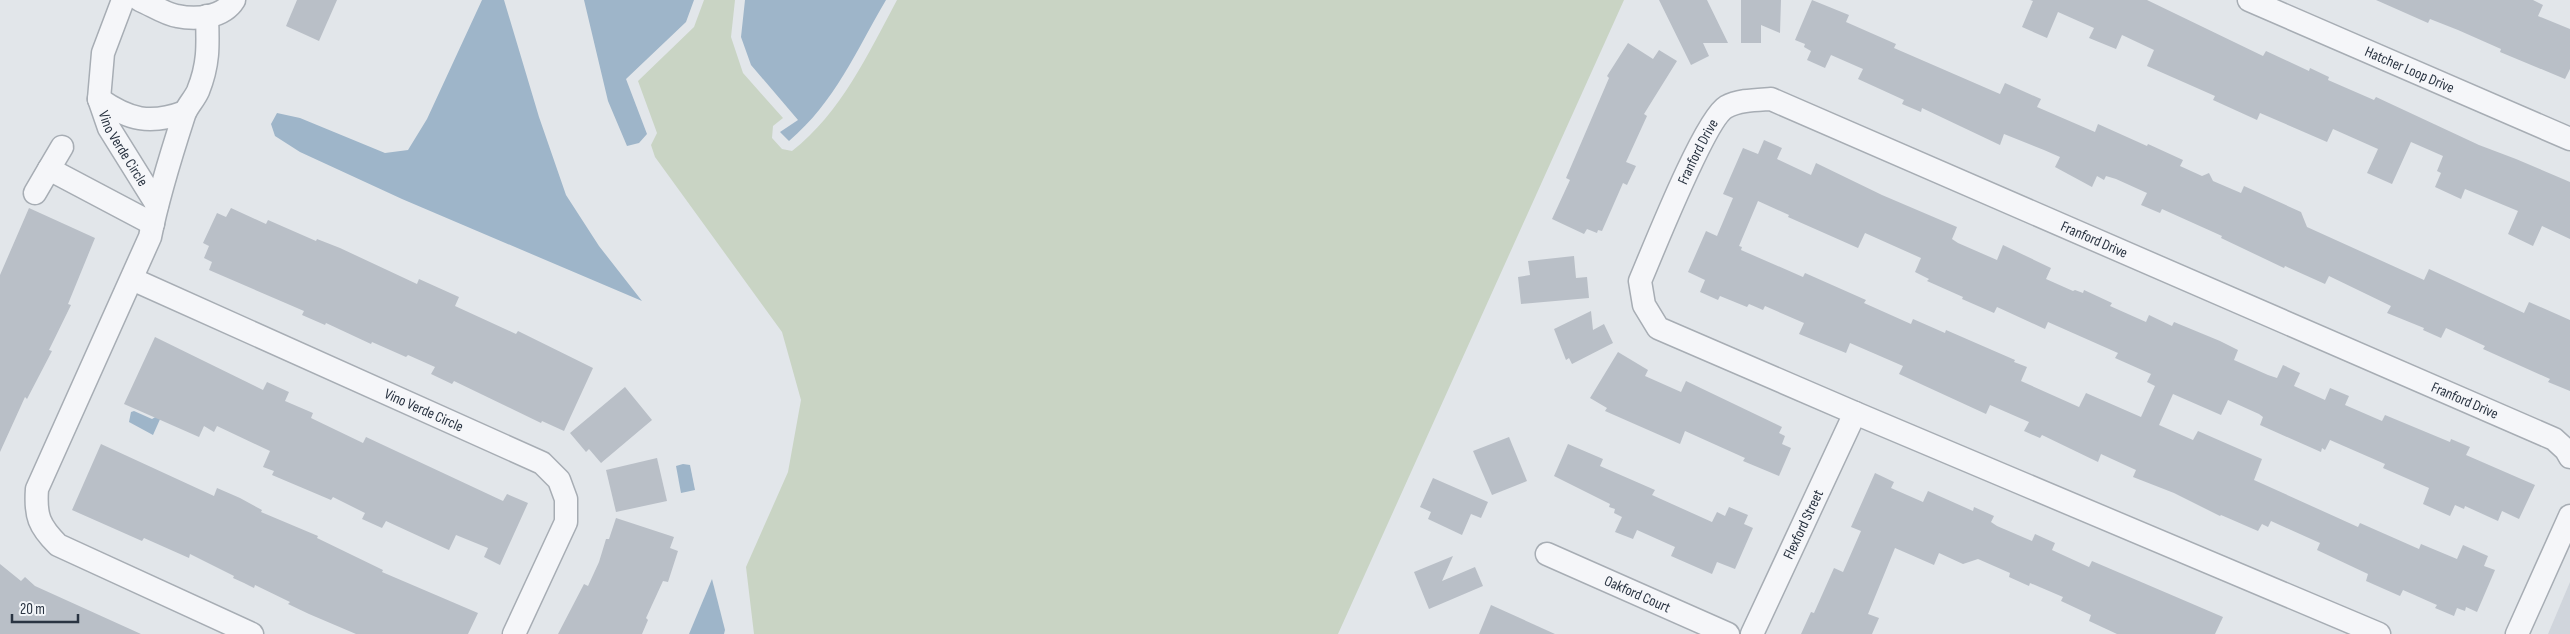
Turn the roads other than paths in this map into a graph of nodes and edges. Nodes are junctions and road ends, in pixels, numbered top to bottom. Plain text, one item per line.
1 (123, 0) edge
2 (140, 0) edge
3 (234, 0) edge
4 (2249, 0) edge
5 (207, 16) junction
6 (99, 99) junction
7 (185, 112) junction
8 (2570, 140) edge
9 (62, 147) dead end
10 (49, 169) junction
11 (35, 193) dead end
12 (155, 214) junction
13 (132, 279) junction
14 (1855, 413) junction
15 (2570, 457) edge
16 (2570, 516) edge
17 (1547, 554) dead end
18 (252, 634) edge
19 (514, 634) edge
20 (1728, 634) edge
21 (1752, 634) edge
22 (2379, 634) edge
23 (2517, 634) edge

1 - 6 street, Vino Verde Circle
2 - 5 street
3 - 5 street
4 - 8 street, Hatcher Loop Drive
5 - 7 street, Vino Verde Circle
6 - 7 street
6 - 12 street, Vino Verde Circle
7 - 12 street, Vino Verde Circle
9 - 10 street
10 - 11 street
10 - 12 street
12 - 13 street, Vino Verde Circle
13 - 18 street, Vino Verde Circle
13 - 19 street, Vino Verde Circle
14 - 15 street, Franford Drive
14 - 21 street, Flexford Street
14 - 22 street, Franford Drive
16 - 23 street
17 - 20 street, Oakford Court

